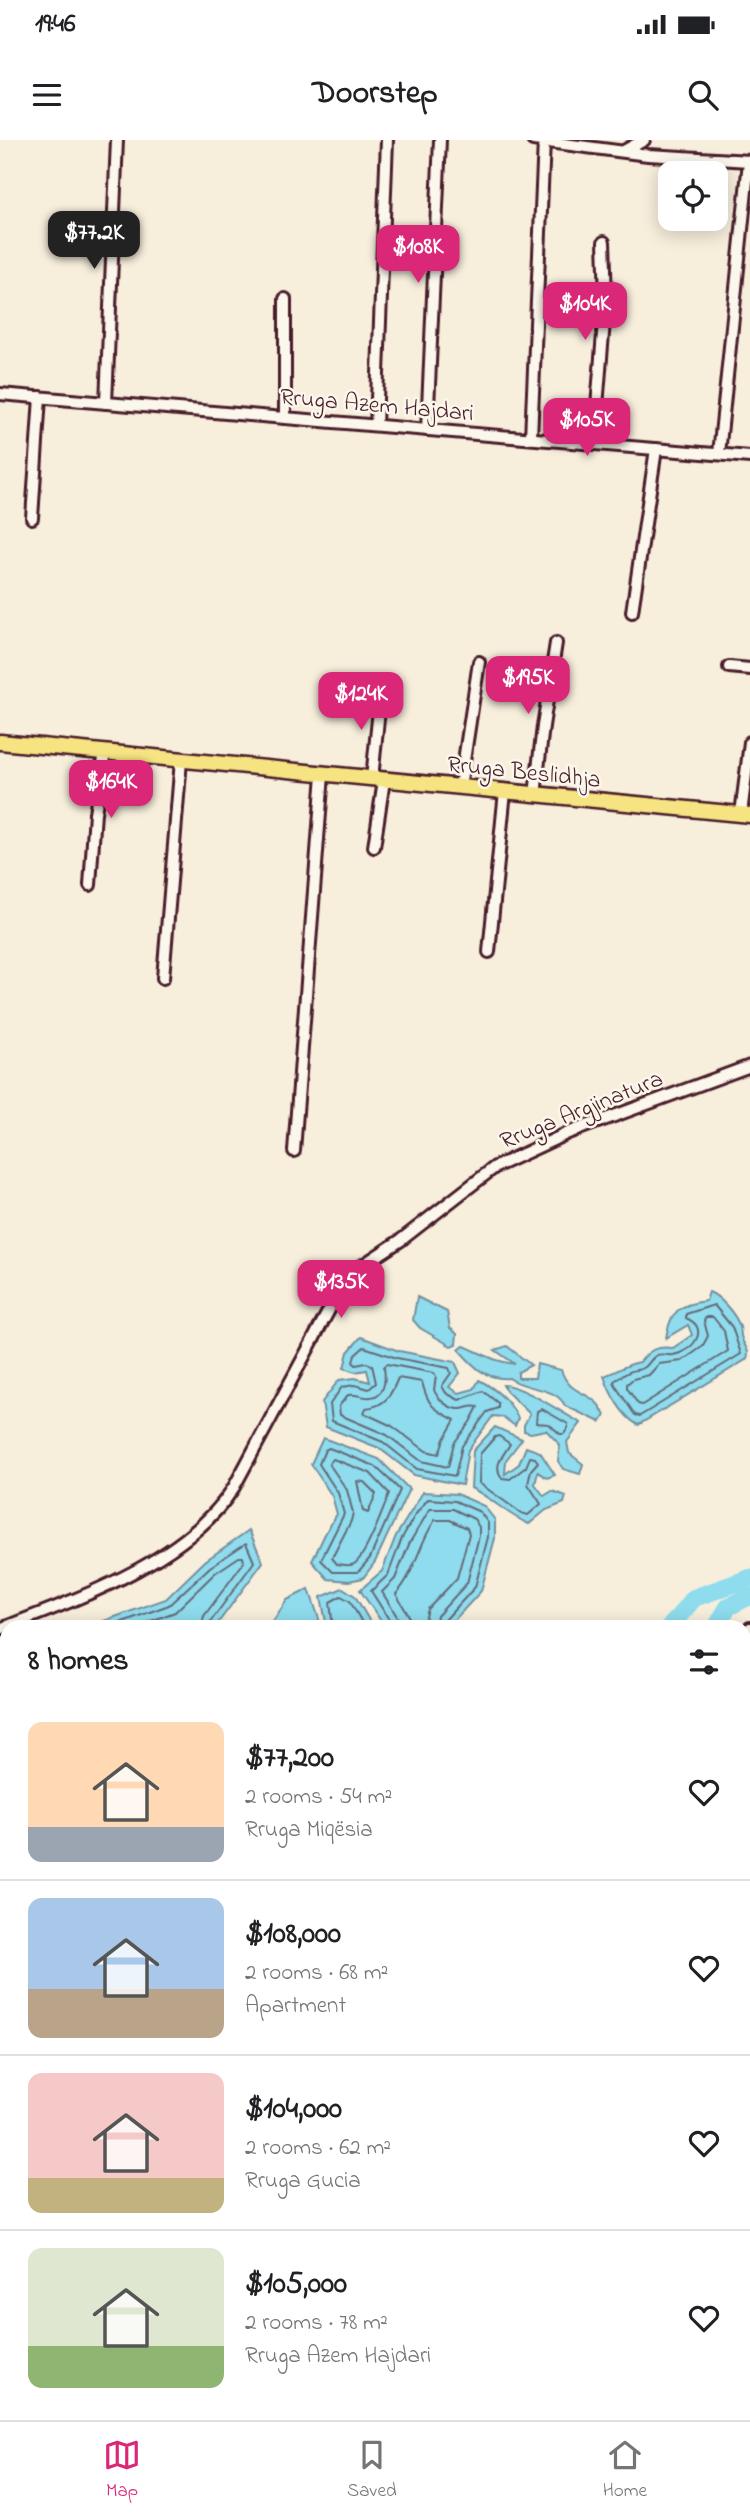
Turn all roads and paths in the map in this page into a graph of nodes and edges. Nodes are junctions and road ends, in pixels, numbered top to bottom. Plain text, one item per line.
1 (117, 140) edge
2 (387, 140) edge
3 (440, 140) edge
4 (643, 140) edge
5 (538, 141) edge
6 (561, 141) edge
7 (603, 144) edge
8 (624, 152) junction
9 (750, 161) edge
10 (604, 242) dead end
11 (285, 299) dead end
12 (0, 394) edge
13 (40, 397) junction
14 (106, 403) junction
15 (285, 418) junction
16 (376, 425) junction
17 (427, 430) junction
18 (531, 438) junction
19 (594, 443) junction
20 (656, 449) junction
21 (719, 454) junction
22 (750, 457) edge
23 (32, 518) dead end
24 (632, 612) dead end
25 (556, 643) dead end
26 (479, 662) dead end
27 (729, 667) dead end
28 (750, 670) edge
29 (381, 689) dead end
30 (0, 742) edge
31 (750, 742) edge
32 (105, 752) junction
33 (181, 760) junction
34 (323, 774) junction
35 (378, 779) junction
36 (460, 787) junction
37 (505, 792) junction
38 (536, 794) junction
39 (746, 815) edge
40 (374, 847) dead end
41 (90, 885) dead end
42 (489, 952) dead end
43 (163, 978) dead end
44 (750, 1066) edge
45 (294, 1151) dead end
46 (21, 1620) edge

1 - 14 street
2 - 16 street
3 - 17 street
4 - 8 street
5 - 6 street
5 - 18 street
6 - 7 street
7 - 8 street
8 - 9 street
9 - 21 street
10 - 19 street
11 - 15 street
12 - 13 street, Rruga Azem Hajdari
13 - 14 street, Rruga Azem Hajdari
13 - 23 street
14 - 15 street, Rruga Azem Hajdari
15 - 16 street, Rruga Azem Hajdari
16 - 17 street, Rruga Azem Hajdari
17 - 18 street, Rruga Azem Hajdari
18 - 19 street, Rruga Azem Hajdari
19 - 20 street, Rruga Azem Hajdari
20 - 21 street, Rruga Azem Hajdari
20 - 24 street
21 - 22 street, Rruga Azem Hajdari
25 - 38 street
26 - 36 street
27 - 28 street
29 - 35 street
30 - 32 main road, Rruga Beslidhja
31 - 39 street
32 - 33 main road, Rruga Beslidhja
32 - 41 street
33 - 34 main road, Rruga Beslidhja
33 - 43 street
34 - 35 main road, Rruga Beslidhja
34 - 45 street
35 - 36 main road, Rruga Beslidhja
35 - 40 street
36 - 37 main road, Rruga Beslidhja
37 - 38 main road, Rruga Beslidhja
37 - 42 street
38 - 39 main road, Rruga Beslidhja
44 - 46 street, Rruga Argjinatura

